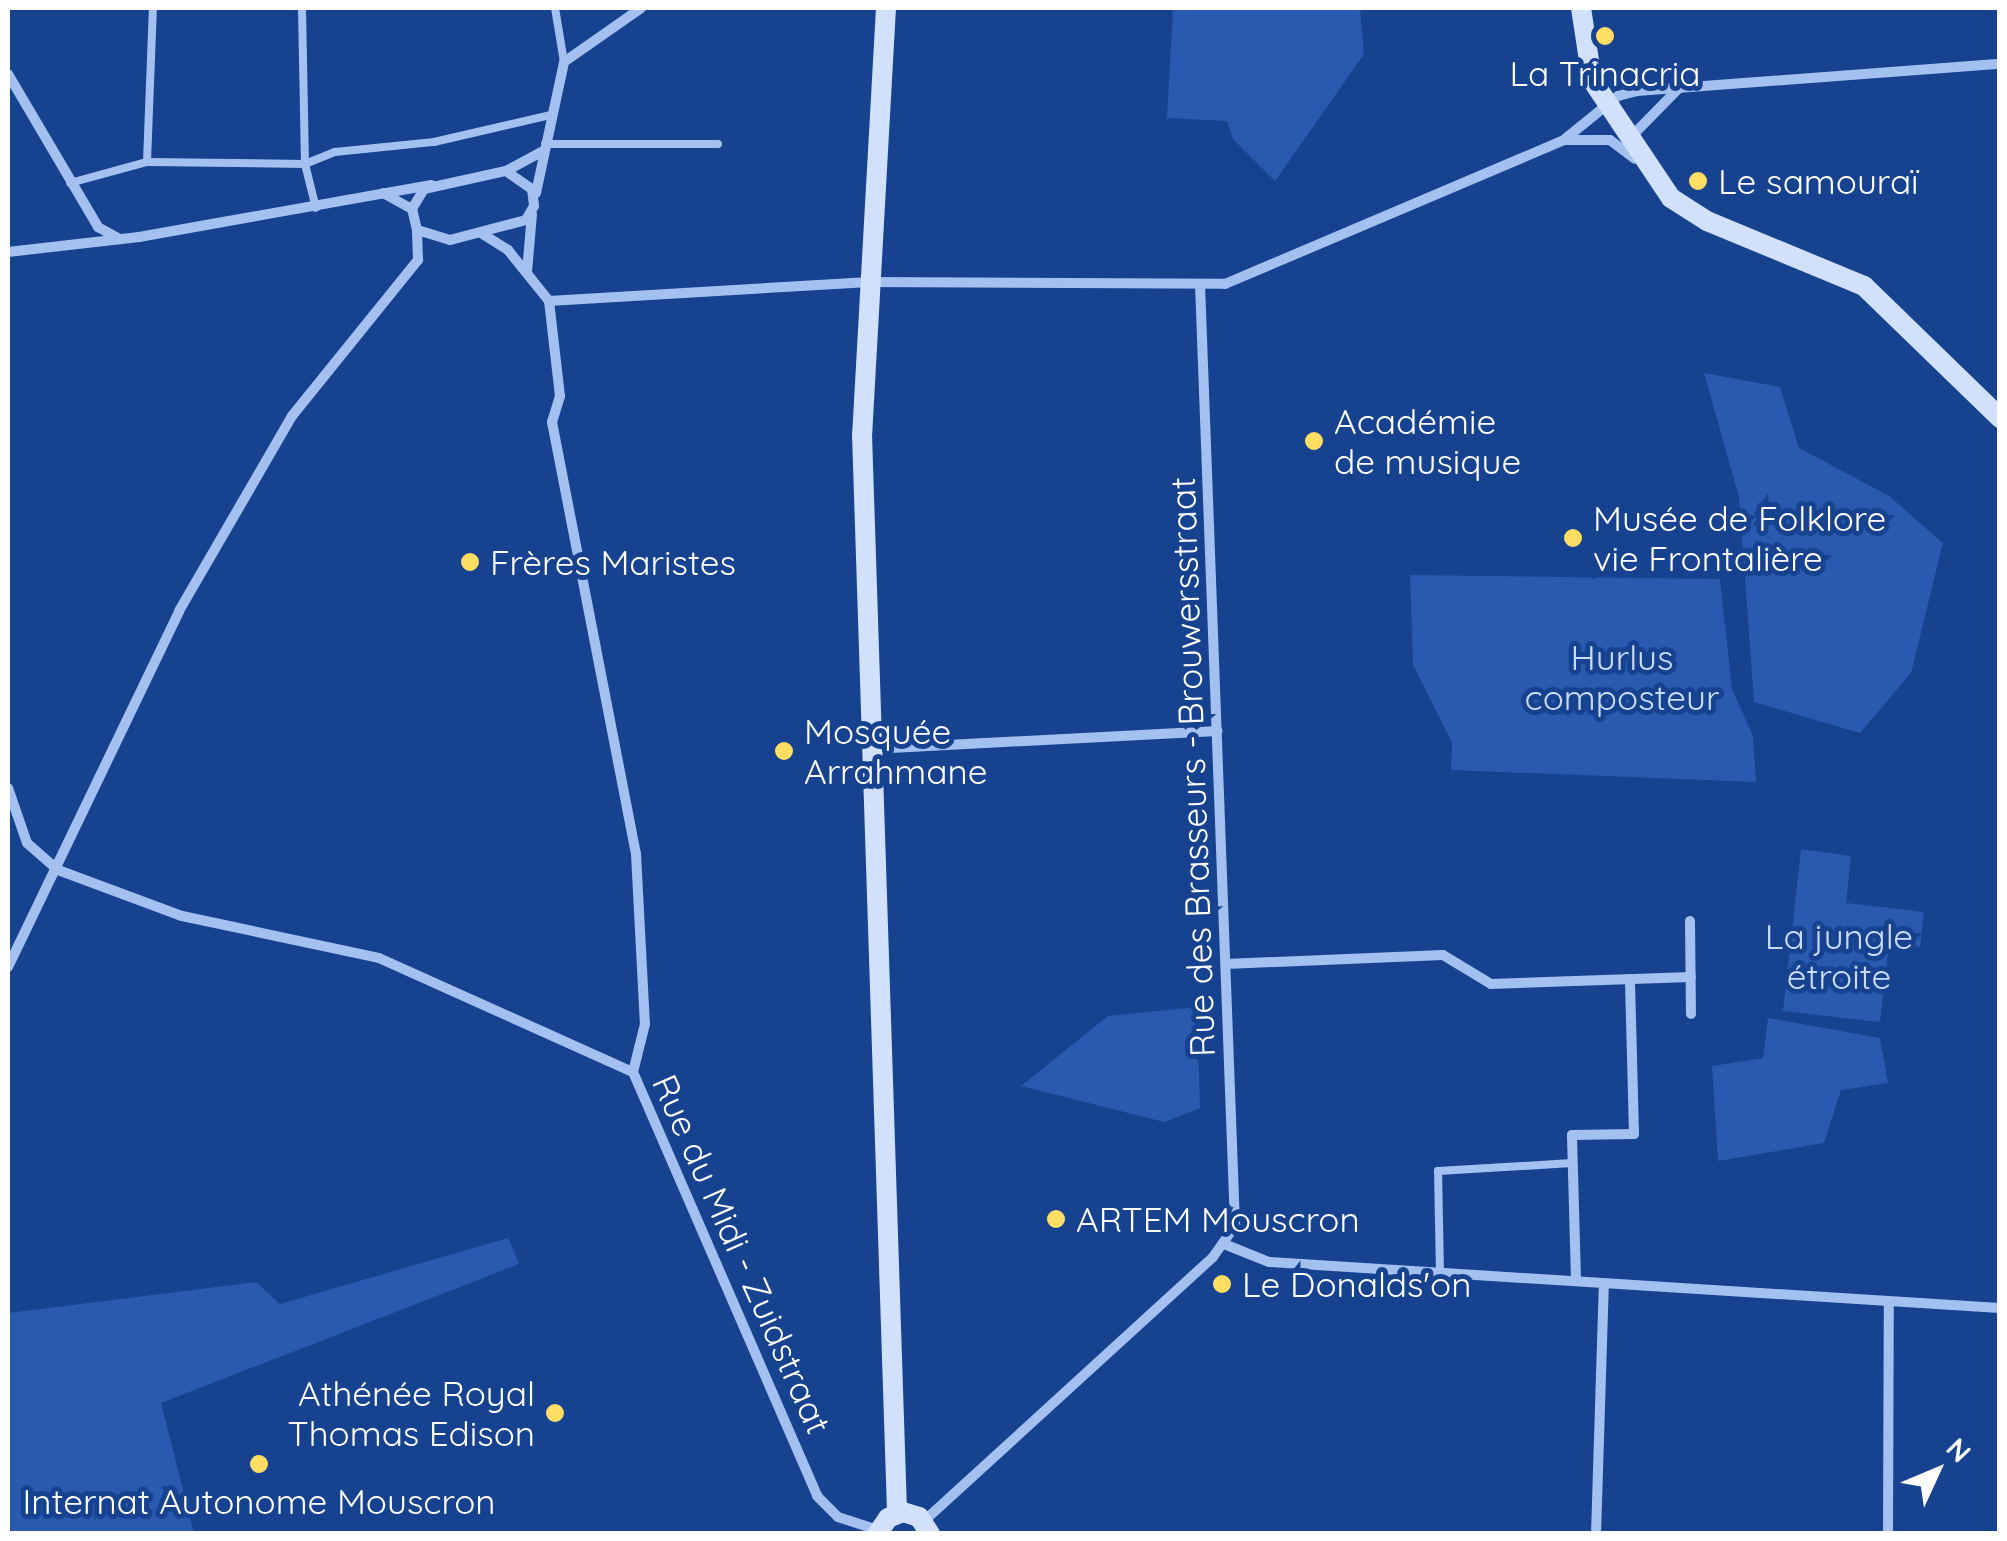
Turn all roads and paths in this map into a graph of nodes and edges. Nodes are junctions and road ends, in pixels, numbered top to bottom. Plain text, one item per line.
1 (152, 8) edge
2 (302, 8) edge
3 (556, 8) edge
4 (641, 8) edge
5 (886, 8) edge
6 (1582, 8) edge
7 (564, 62) junction
8 (2000, 64) edge
9 (8, 74) edge
10 (1680, 87) junction
11 (1607, 105) junction
12 (550, 114) junction
13 (1630, 138) junction
14 (1564, 140) junction
15 (545, 142) junction
16 (718, 144) dead end
17 (148, 162) junction
18 (305, 164) junction
19 (506, 172) junction
20 (1648, 172) junction
21 (70, 183) junction
22 (432, 185) junction
23 (382, 193) junction
24 (535, 198) junction
25 (316, 208) junction
26 (412, 209) junction
27 (532, 214) junction
28 (417, 230) junction
29 (481, 233) junction
30 (120, 240) junction
31 (8, 252) edge
32 (527, 272) junction
33 (869, 282) junction
34 (1200, 286) junction
35 (549, 301) junction
36 (2000, 418) edge
37 (1218, 731) junction
38 (872, 749) junction
39 (8, 788) edge
40 (58, 870) junction
41 (1690, 921) dead end
42 (1226, 964) junction
43 (8, 967) edge
44 (1691, 977) junction
45 (1630, 979) junction
46 (1691, 1014) dead end
47 (633, 1072) junction
48 (1572, 1163) junction
49 (1224, 1244) junction
50 (1440, 1274) junction
51 (1576, 1280) junction
52 (1604, 1283) junction
53 (1889, 1301) junction
54 (2000, 1308) edge
55 (897, 1513) junction
56 (927, 1527) edge
57 (878, 1532) edge
58 (1596, 1534) edge
59 (1888, 1534) edge

1 - 17 lane
2 - 18 lane
3 - 7 lane
4 - 7 street
5 - 33 street
6 - 11 street
7 - 12 street
8 - 10 street
9 - 21 street
10 - 11 street
10 - 13 street
11 - 13 street
11 - 14 street
12 - 15 street
12 - 18 lane
13 - 20 street
14 - 20 street
14 - 34 street
15 - 16 lane
15 - 19 street
15 - 24 street
17 - 18 lane
17 - 21 lane
18 - 25 lane
19 - 22 street
19 - 24 street
20 - 36 street
21 - 30 street
22 - 23 street
22 - 26 street
23 - 25 street
23 - 26 street
24 - 27 street
25 - 30 street
26 - 28 street
27 - 29 street
27 - 32 street
28 - 29 street
28 - 40 street
29 - 32 street
30 - 31 street
32 - 35 street
33 - 34 street
33 - 35 street
33 - 38 street
34 - 37 street, Rue des Brasseurs - Brouwersstraat
35 - 47 street
37 - 38 street
37 - 42 street, Rue des Brasseurs - Brouwersstraat
38 - 55 street
39 - 40 street, Rue du Midi - Zuidstraat
40 - 43 street
40 - 47 street, Rue du Midi - Zuidstraat
41 - 44 street
42 - 45 street
42 - 49 street, Rue des Brasseurs - Brouwersstraat
44 - 45 street
44 - 46 street
45 - 48 street
47 - 57 street, Rue du Midi - Zuidstraat
48 - 50 lane
48 - 51 street
49 - 50 street
49 - 56 street
50 - 51 street
51 - 52 street
52 - 53 street
52 - 58 street
53 - 54 street
53 - 59 street
55 - 56 street
55 - 57 street

